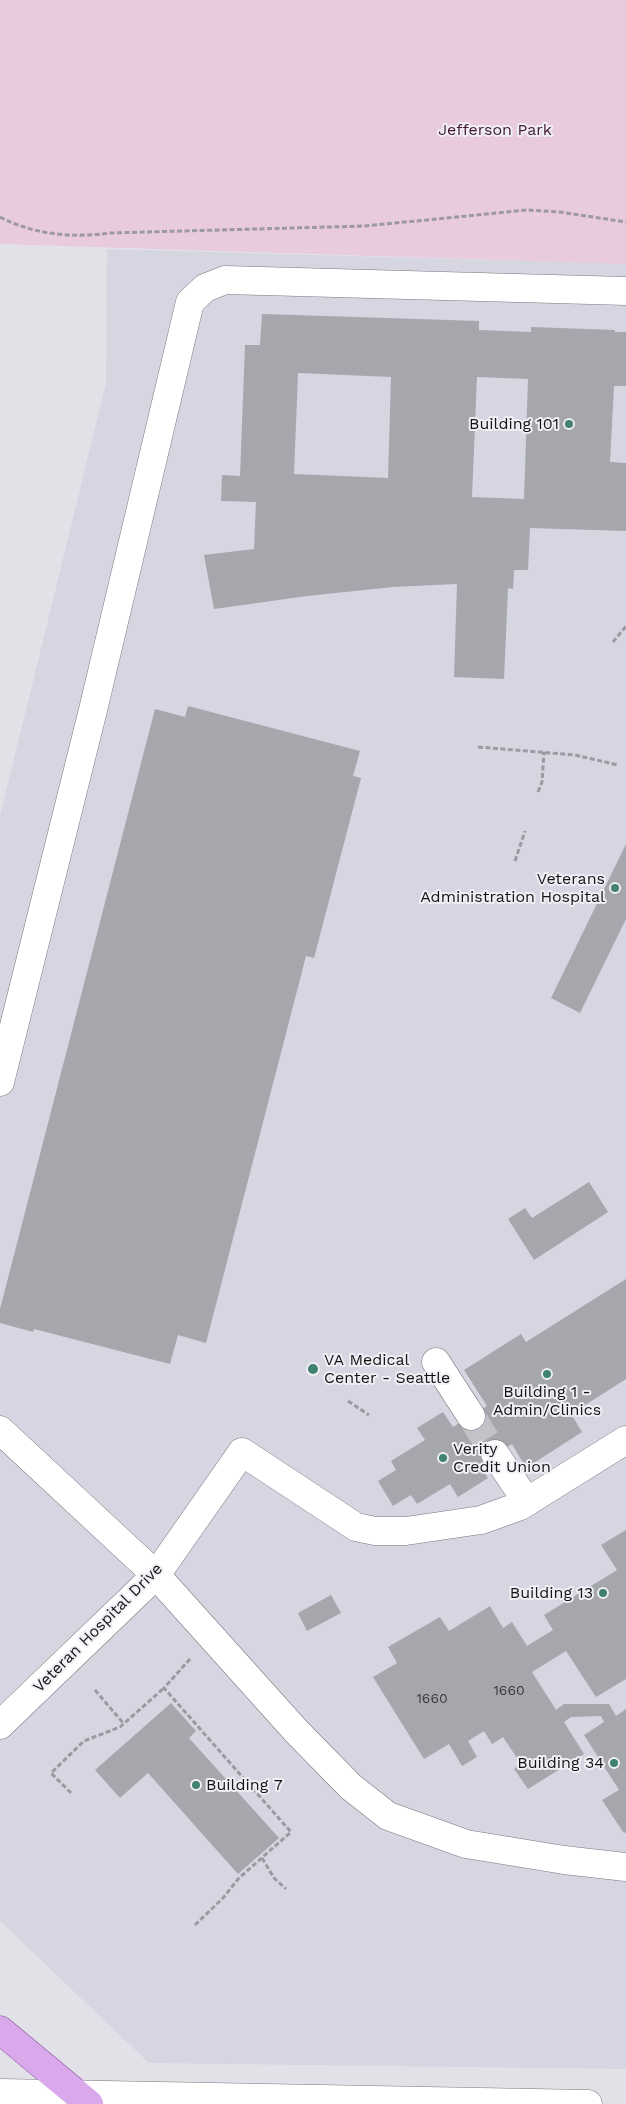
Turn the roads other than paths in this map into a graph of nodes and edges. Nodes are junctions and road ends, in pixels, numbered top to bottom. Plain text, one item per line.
1 (626, 291) edge
2 (0, 1082) edge
3 (436, 1362) dead end
4 (471, 1416) tunnel mouth
5 (0, 1430) edge
6 (626, 1440) edge
7 (495, 1454) tunnel mouth
8 (526, 1502) junction
9 (156, 1575) junction
10 (0, 1725) edge
11 (626, 1866) edge
12 (0, 2030) edge
13 (0, 2093) edge
14 (82, 2099) edge
15 (588, 2104) edge

1 - 2 street
3 - 4 street
5 - 9 street
6 - 8 street
7 - 8 street
8 - 9 street, Veteran Hospital Drive
9 - 10 street, Veteran Hospital Drive
9 - 11 street
12 - 14 main road
13 - 14 street
14 - 15 street

